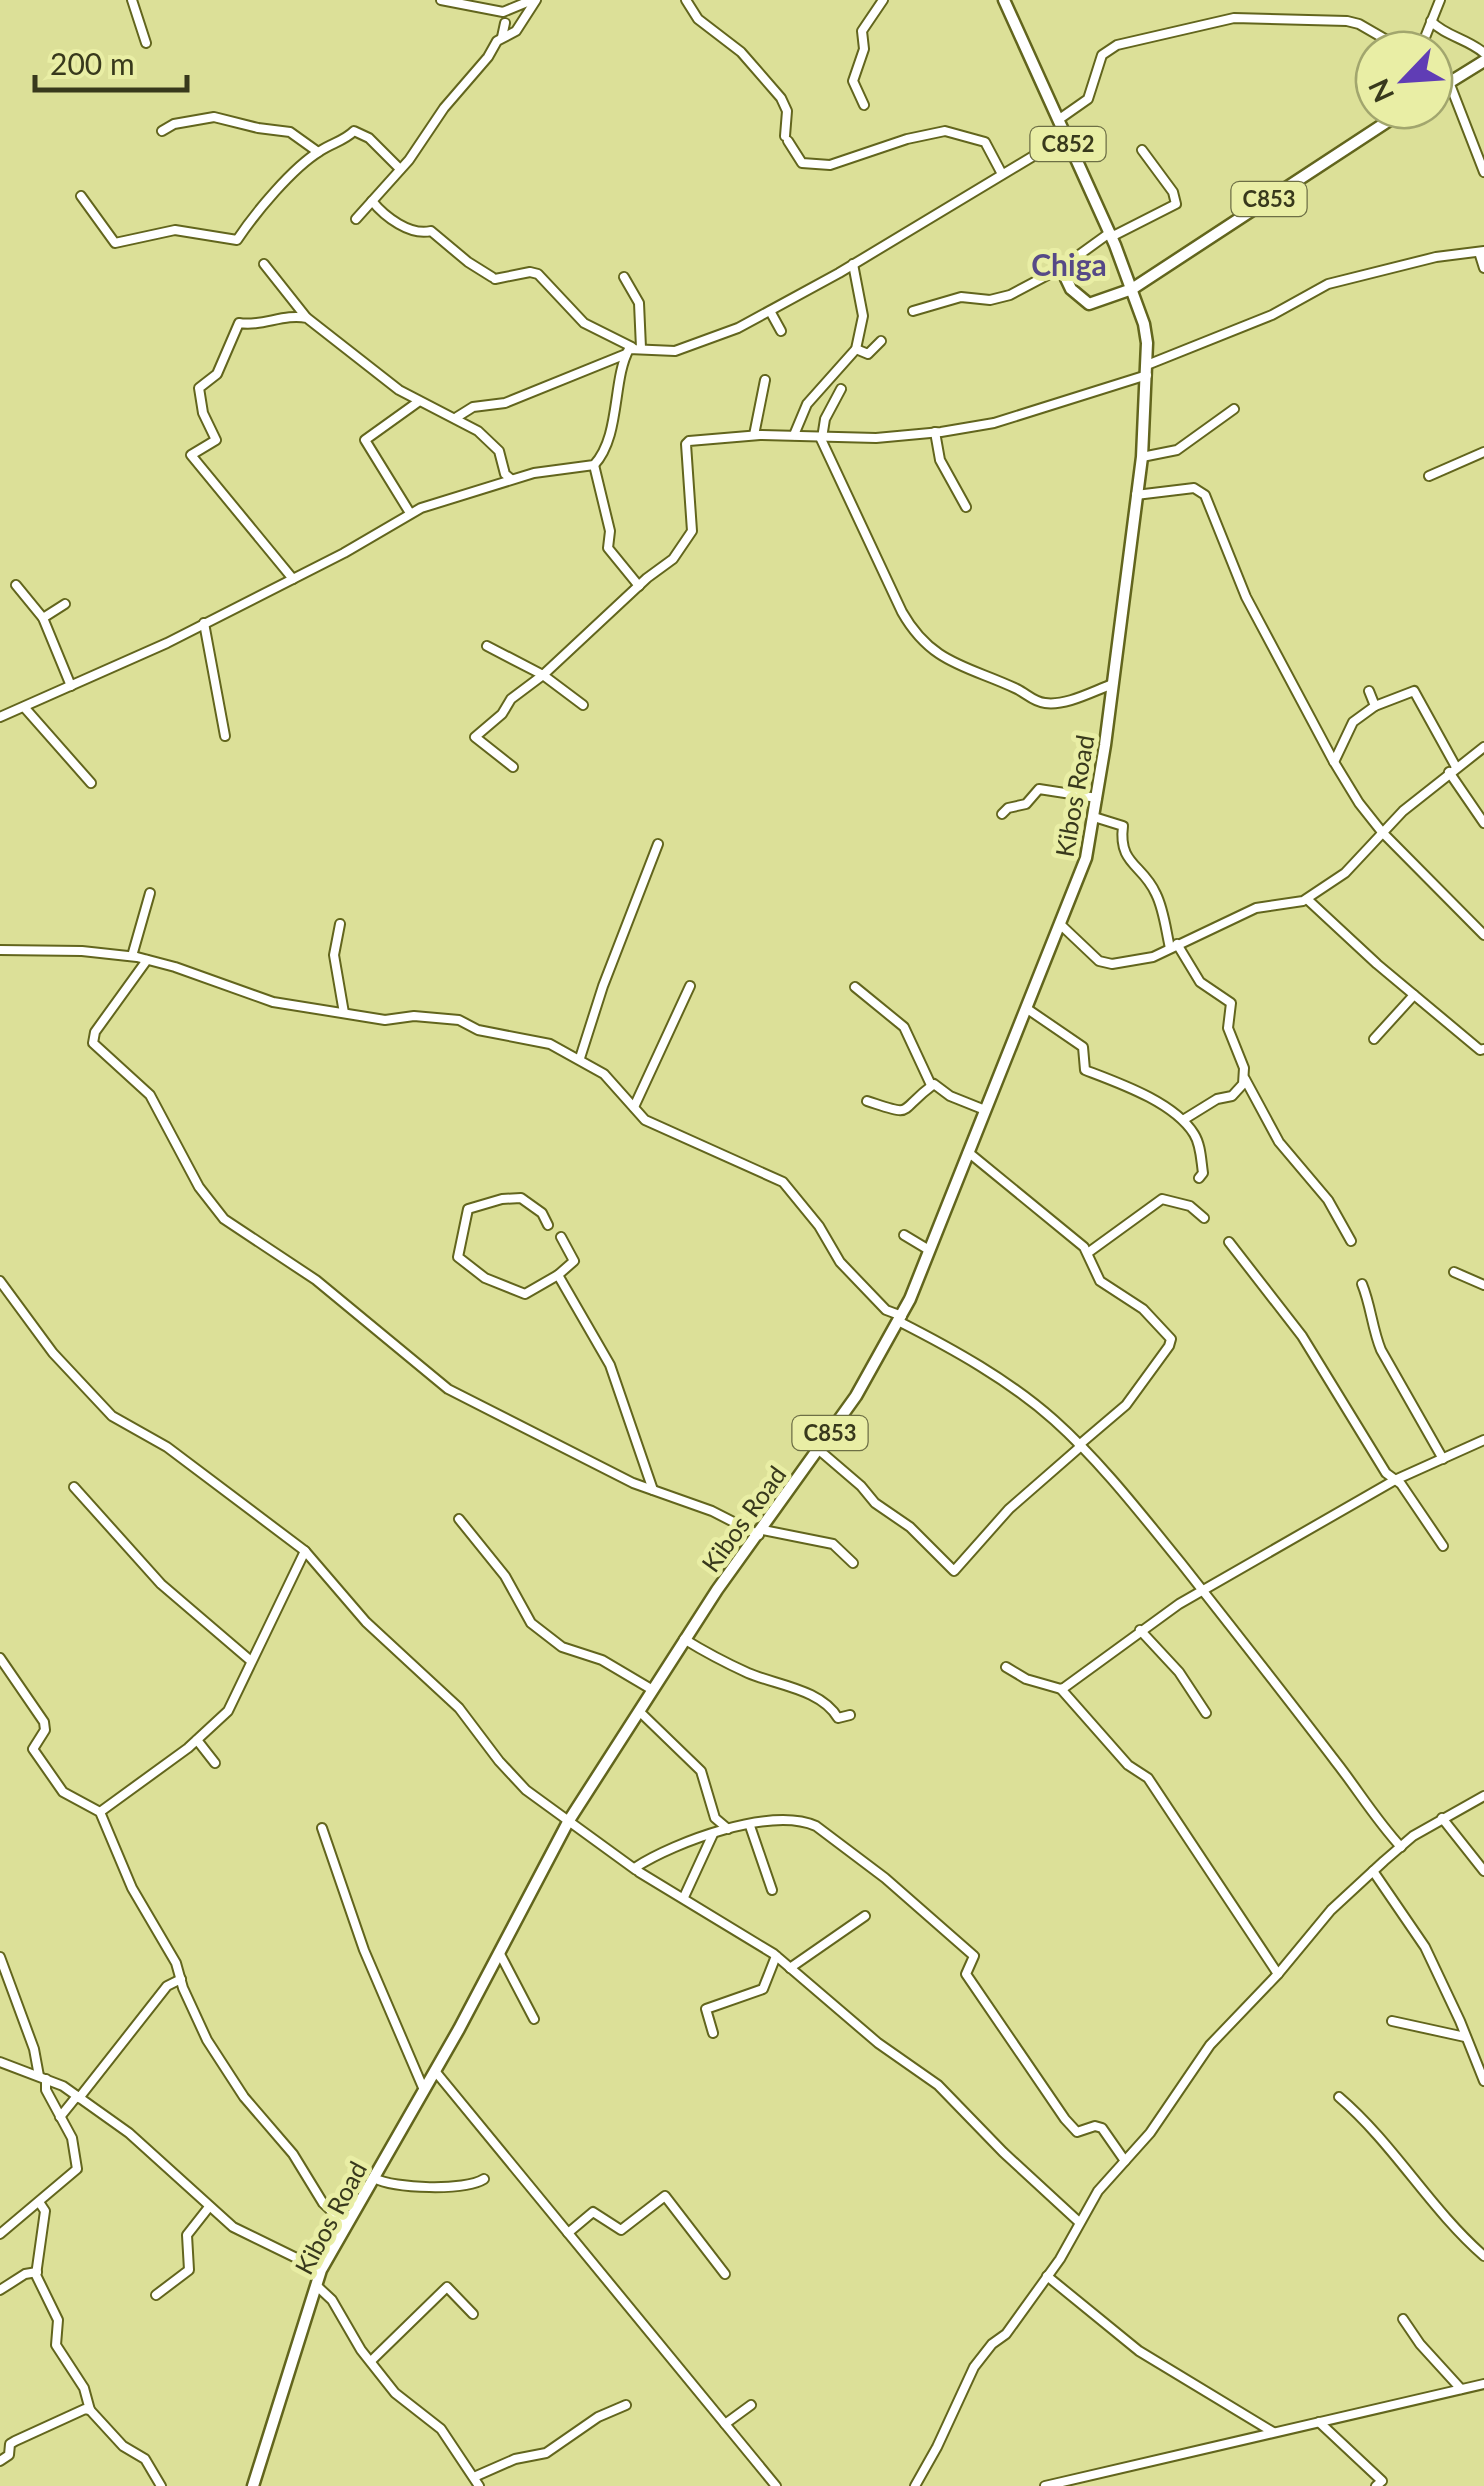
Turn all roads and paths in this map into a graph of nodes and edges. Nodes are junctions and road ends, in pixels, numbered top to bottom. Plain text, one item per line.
1 (132, 0) edge
2 (441, 0) edge
3 (534, 0) edge
4 (686, 0) edge
5 (883, 0) edge
6 (1004, 0) edge
7 (1440, 0) edge
8 (1431, 21) junction
9 (504, 22) dead end
10 (1369, 30) edge
11 (1428, 30) edge
12 (502, 38) junction
13 (146, 42) dead end
14 (1484, 52) edge
15 (1484, 61) edge
16 (1454, 79) edge
17 (1454, 95) edge
18 (864, 105) dead end
19 (1058, 120) junction
20 (162, 130) dead end
21 (1374, 130) edge
22 (1065, 138) junction
23 (1142, 150) dead end
24 (318, 152) junction
25 (400, 170) junction
26 (1484, 172) edge
27 (1002, 174) junction
28 (81, 196) dead end
29 (372, 201) junction
30 (356, 219) dead end
31 (1110, 234) junction
32 (1481, 251) edge
33 (264, 264) dead end
34 (854, 264) junction
35 (1061, 268) junction
36 (1484, 268) edge
37 (624, 276) dead end
38 (1132, 288) junction
39 (770, 311) junction
40 (913, 312) dead end
41 (306, 318) junction
42 (781, 331) dead end
43 (881, 341) dead end
44 (633, 349) junction
45 (856, 349) junction
46 (1147, 370) junction
47 (765, 380) dead end
48 (841, 389) dead end
49 (418, 402) junction
50 (1234, 409) dead end
51 (457, 418) junction
52 (935, 432) junction
53 (754, 436) junction
54 (794, 436) junction
55 (821, 438) junction
56 (1484, 452) edge
57 (1142, 457) junction
58 (594, 465) junction
59 (1428, 476) dead end
60 (511, 479) junction
61 (1136, 494) junction
62 (966, 507) dead end
63 (410, 514) junction
64 (293, 579) junction
65 (16, 585) dead end
66 (639, 586) junction
67 (65, 604) dead end
68 (43, 618) junction
69 (204, 623) junction
70 (487, 646) dead end
71 (543, 675) junction
72 (1113, 684) junction
73 (71, 686) junction
74 (1369, 691) dead end
75 (583, 705) dead end
76 (1375, 706) junction
77 (24, 707) junction
78 (0, 718) edge
79 (224, 736) dead end
80 (1484, 747) edge
81 (1334, 762) junction
82 (513, 766) dead end
83 (1452, 769) junction
84 (90, 783) dead end
85 (1097, 798) junction
86 (1002, 814) dead end
87 (1094, 817) junction
88 (1484, 822) edge
89 (1382, 832) junction
90 (658, 844) dead end
91 (150, 893) dead end
92 (1306, 900) junction
93 (340, 924) dead end
94 (1061, 925) junction
95 (1484, 935) edge
96 (1174, 946) junction
97 (0, 950) edge
98 (132, 956) junction
99 (146, 960) junction
100 (690, 986) dead end
101 (855, 987) dead end
102 (1414, 995) junction
103 (1026, 1008) junction
104 (344, 1012) junction
105 (1374, 1039) dead end
106 (1484, 1049) edge
107 (580, 1058) junction
108 (1245, 1079) junction
109 (931, 1085) junction
110 (867, 1101) dead end
111 (634, 1107) junction
112 (985, 1110) junction
113 (1183, 1120) junction
114 (968, 1152) junction
115 (1200, 1178) dead end
116 (1204, 1218) dead end
117 (548, 1225) dead end
118 (904, 1235) dead end
119 (561, 1236) dead end
120 (1350, 1241) dead end
121 (1229, 1242) dead end
122 (929, 1250) junction
123 (1089, 1252) junction
124 (1454, 1272) dead end
125 (558, 1275) junction
126 (0, 1281) edge
127 (1362, 1284) dead end
128 (1484, 1285) edge
129 (901, 1319) junction
130 (1482, 1444) edge
131 (1080, 1446) junction
132 (819, 1450) junction
133 (1443, 1459) junction
134 (1395, 1480) junction
135 (74, 1488) dead end
136 (653, 1490) junction
137 (459, 1519) dead end
138 (761, 1533) junction
139 (1443, 1546) dead end
140 (305, 1551) junction
141 (852, 1563) dead end
142 (1204, 1592) junction
143 (1140, 1630) junction
144 (684, 1639) junction
145 (0, 1658) edge
146 (250, 1660) junction
147 (1006, 1667) dead end
148 (1061, 1689) junction
149 (651, 1690) junction
150 (638, 1711) junction
151 (1206, 1713) dead end
152 (850, 1715) dead end
153 (197, 1740) junction
154 (215, 1763) dead end
155 (1484, 1796) edge
156 (100, 1812) junction
157 (1442, 1818) junction
158 (568, 1822) junction
159 (750, 1826) junction
160 (322, 1828) dead end
161 (728, 1829) junction
162 (713, 1834) junction
163 (1400, 1847) junction
164 (636, 1870) junction
165 (1373, 1871) junction
166 (1484, 1871) edge
167 (772, 1890) dead end
168 (684, 1897) junction
169 (865, 1916) dead end
170 (500, 1954) junction
171 (776, 1956) junction
172 (0, 1957) edge
173 (790, 1968) junction
174 (1278, 1974) junction
175 (180, 1979) junction
176 (534, 2019) dead end
177 (1392, 2021) dead end
178 (713, 2032) dead end
179 (1466, 2037) junction
180 (0, 2062) edge
181 (435, 2071) junction
182 (43, 2078) junction
183 (1484, 2081) edge
184 (424, 2090) junction
185 (78, 2097) junction
186 (1339, 2097) dead end
187 (60, 2117) junction
188 (1125, 2162) junction
189 (374, 2178) junction
190 (484, 2179) dead end
191 (39, 2202) junction
192 (209, 2207) junction
193 (1079, 2222) junction
194 (346, 2226) junction
195 (568, 2232) junction
196 (0, 2234) edge
197 (1484, 2256) edge
198 (322, 2270) junction
199 (37, 2272) junction
200 (725, 2274) dead end
201 (1047, 2276) junction
202 (316, 2285) junction
203 (0, 2290) edge
204 (156, 2295) dead end
205 (472, 2314) dead end
206 (1403, 2319) dead end
207 (371, 2361) junction
208 (1484, 2384) edge
209 (1461, 2389) junction
210 (626, 2405) dead end
211 (751, 2405) dead end
212 (90, 2410) junction
213 (1320, 2422) junction
214 (725, 2424) junction
215 (1274, 2432) junction
216 (0, 2462) edge
217 (476, 2482) edge
218 (1382, 2484) edge
219 (161, 2486) edge
220 (254, 2486) edge
221 (776, 2486) edge
222 (915, 2486) edge
223 (1045, 2486) edge

1 - 13 street
2 - 3 street
3 - 12 street
4 - 27 street
5 - 18 street
6 - 19 main road, C852
7 - 8 street
8 - 11 street
8 - 14 street
9 - 12 street
10 - 19 street
12 - 25 street
15 - 16 main road
17 - 26 street
19 - 22 main road, C852
20 - 24 street
21 - 38 main road, C853
22 - 27 street
22 - 31 main road, C852
23 - 31 street
24 - 25 street
24 - 28 street
25 - 29 street
27 - 34 street
29 - 30 street
29 - 44 street
31 - 35 street
31 - 38 main road, C852
32 - 36 street
32 - 46 street
33 - 41 street
34 - 39 street
34 - 45 street
35 - 38 main road
35 - 40 street
37 - 44 street
38 - 46 main road, Kibos Road / C853
39 - 42 street
39 - 44 street
41 - 49 street
41 - 64 street
43 - 45 street
44 - 51 street
44 - 58 street
45 - 54 street
46 - 52 street
46 - 57 main road, Kibos Road / C853
47 - 53 street
48 - 55 street
49 - 51 street
49 - 63 street
50 - 57 street
51 - 60 street
52 - 55 street
52 - 62 street
53 - 54 street
53 - 66 street
54 - 55 street
55 - 72 street
56 - 59 street
57 - 61 main road, Kibos Road / C853
58 - 60 street
58 - 66 street
60 - 63 street
61 - 72 main road, Kibos Road / C853
61 - 81 street
63 - 64 street
64 - 69 street
65 - 68 street
66 - 71 street
67 - 68 street
68 - 73 street
69 - 73 street
69 - 79 street
70 - 71 street
71 - 75 street
71 - 82 street
72 - 85 main road, Kibos Road / C853
73 - 77 street
74 - 76 street
76 - 81 street
76 - 83 street
77 - 78 street
77 - 84 street
80 - 83 street
81 - 89 street
83 - 88 street
83 - 89 street
85 - 86 street
85 - 87 main road, Kibos Road / C853
87 - 94 main road, Kibos Road / C853
87 - 96 street
89 - 92 street
89 - 95 street
90 - 107 street
91 - 98 street
92 - 96 street
92 - 102 street
93 - 104 street
94 - 96 street
94 - 103 main road, Kibos Road / C853
96 - 108 street
97 - 98 street
98 - 99 street
99 - 104 street
99 - 136 street
100 - 111 street
101 - 109 street
102 - 105 street
102 - 106 street
103 - 112 main road, Kibos Road / C853
103 - 113 street
104 - 107 street
107 - 111 street
108 - 113 street
108 - 120 street
109 - 110 street
109 - 112 street
111 - 129 street
112 - 114 main road, Kibos Road / C853
113 - 115 street
114 - 122 main road, Kibos Road / C853
114 - 123 street
116 - 123 street
117 - 125 street
118 - 122 street
119 - 125 street
121 - 134 street
122 - 129 main road, Kibos Road / C853
123 - 131 street
124 - 128 street
125 - 136 street
126 - 140 street
127 - 133 street
129 - 131 street
129 - 132 main road, Kibos Road / C853
130 - 133 street
131 - 132 street
131 - 142 street
132 - 138 main road, Kibos Road / C853
133 - 134 street
134 - 139 street
134 - 142 street
135 - 146 street
136 - 138 street
137 - 149 street
138 - 141 street
138 - 144 main road, Kibos Road / C853
140 - 146 street
140 - 158 street
142 - 143 street
142 - 163 street
143 - 148 street
143 - 151 street
144 - 149 main road, Kibos Road / C853
144 - 152 street
145 - 156 street
146 - 153 street
147 - 148 street
148 - 174 street
149 - 150 main road, Kibos Road / C853
150 - 158 main road, Kibos Road / C853
150 - 161 street
153 - 154 street
153 - 156 street
155 - 157 street
156 - 175 street
157 - 163 street
157 - 166 street
158 - 164 street
158 - 170 main road, Kibos Road / C853
159 - 161 street
159 - 167 street
159 - 188 street
160 - 184 street
161 - 162 street
162 - 164 street
162 - 168 street
163 - 165 street
164 - 168 street
165 - 174 street
165 - 179 street
168 - 171 street
169 - 173 street
170 - 176 street
170 - 181 main road, Kibos Road / C853
171 - 173 street
171 - 178 street
172 - 182 street
173 - 193 street
174 - 188 street
175 - 185 street
175 - 194 street
177 - 179 street
179 - 183 street
180 - 182 street
181 - 184 main road, Kibos Road / C853
181 - 195 street
182 - 185 street
182 - 187 street
184 - 189 main road, Kibos Road / C853
185 - 187 street
185 - 192 street
186 - 197 street
187 - 191 street
188 - 193 street
189 - 190 street
189 - 194 main road, Kibos Road / C853
191 - 196 street
191 - 199 street
192 - 198 street
192 - 204 street
193 - 201 street
194 - 198 main road, Kibos Road / C853
195 - 200 street
195 - 214 street
198 - 202 main road, Kibos Road / C853
199 - 203 street
199 - 212 street
201 - 215 street
201 - 222 street
202 - 207 street
202 - 220 main road, Kibos Road / C853
205 - 207 street
206 - 209 street
207 - 217 street
208 - 209 street
209 - 213 street
210 - 217 street
211 - 214 street
212 - 216 street
212 - 219 street
213 - 215 street
213 - 218 street
214 - 221 street
215 - 223 street

